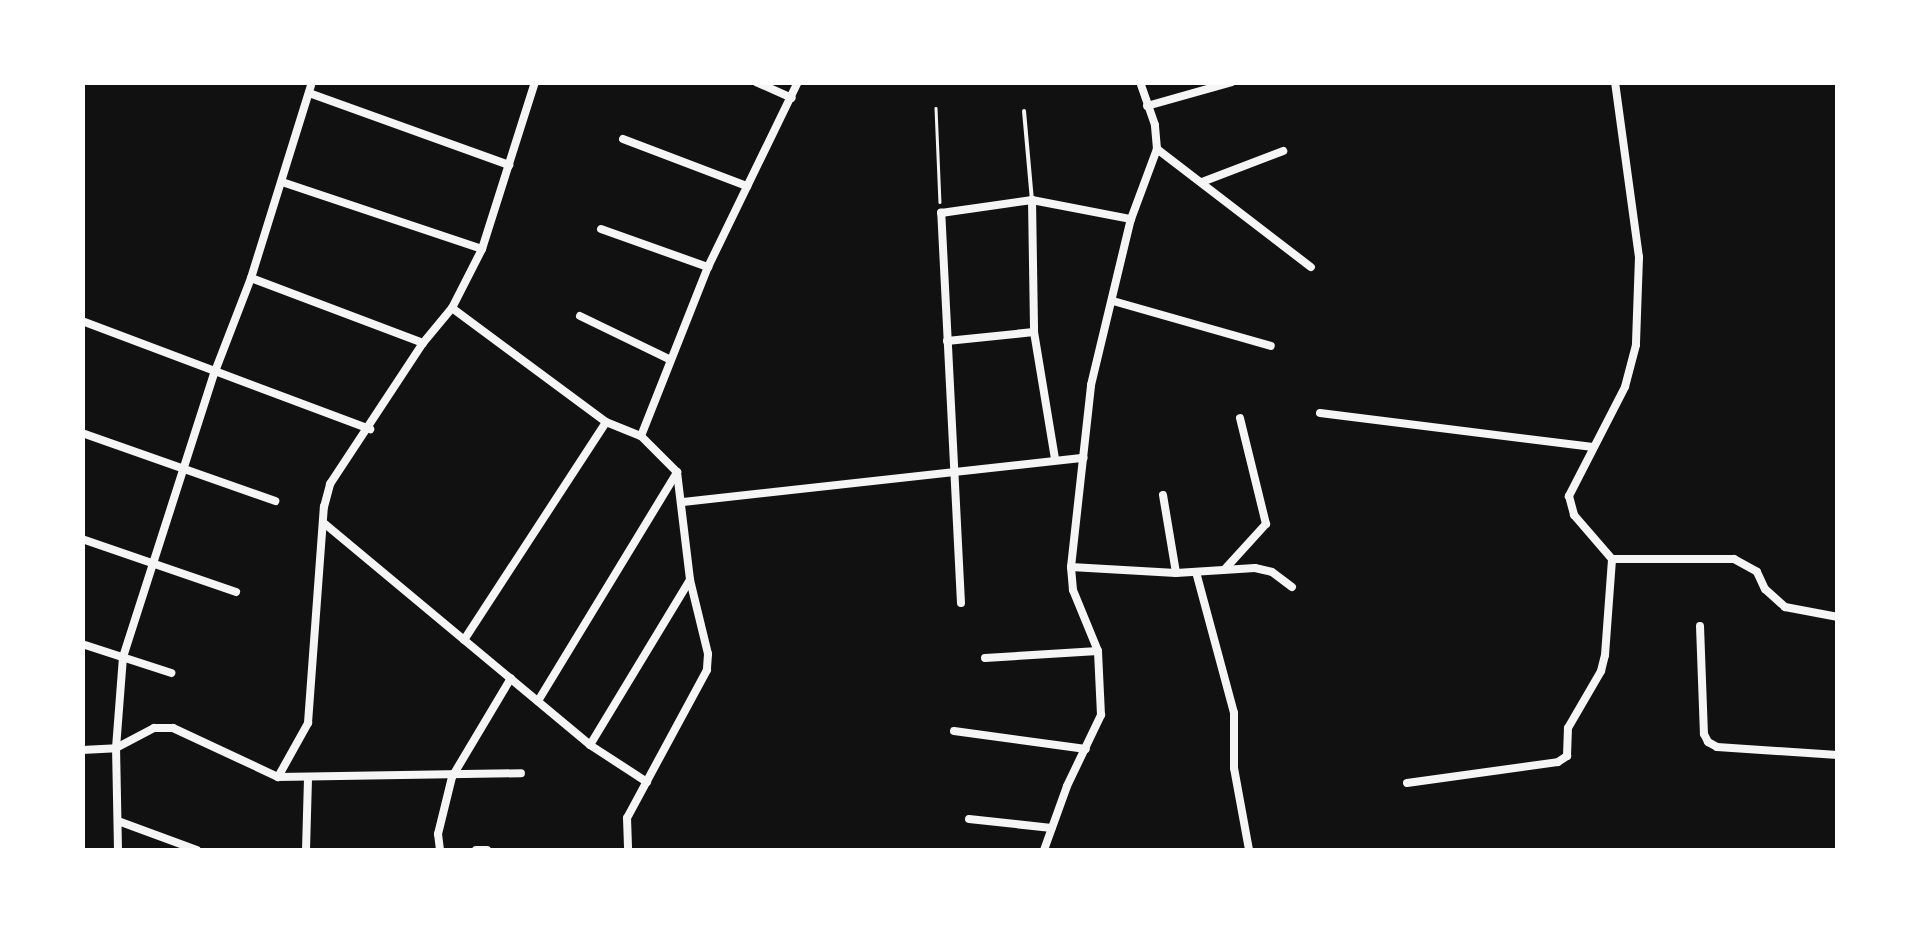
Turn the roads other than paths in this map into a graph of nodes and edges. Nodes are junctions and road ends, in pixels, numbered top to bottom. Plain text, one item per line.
1 (312, 82) edge
2 (535, 82) edge
3 (756, 82) edge
4 (798, 82) edge
5 (1140, 82) edge
6 (1232, 82) edge
7 (1615, 82) edge
8 (308, 92) junction
9 (792, 98) junction
10 (1147, 106) junction
11 (1024, 111) dead end
12 (623, 139) dead end
13 (1157, 148) junction
14 (1283, 151) dead end
15 (508, 165) junction
16 (282, 182) junction
17 (1202, 182) junction
18 (747, 186) junction
19 (1032, 200) junction
20 (1132, 220) junction
21 (601, 229) dead end
22 (482, 249) junction
23 (708, 267) junction
24 (1311, 267) dead end
25 (251, 278) junction
26 (1113, 302) junction
27 (452, 308) junction
28 (580, 316) dead end
29 (82, 321) edge
30 (1034, 332) junction
31 (947, 342) junction
32 (423, 343) junction
33 (1272, 346) dead end
34 (669, 359) junction
35 (214, 374) junction
36 (1320, 413) dead end
37 (1240, 418) dead end
38 (606, 422) junction
39 (370, 429) junction
40 (82, 433) edge
41 (642, 436) junction
42 (1593, 447) junction
43 (1084, 458) junction
44 (1055, 460) junction
45 (183, 469) junction
46 (957, 470) junction
47 (677, 472) junction
48 (1163, 495) dead end
49 (275, 501) dead end
50 (683, 502) junction
51 (325, 524) junction
52 (82, 538) edge
53 (1612, 560) junction
54 (152, 563) junction
55 (1071, 567) junction
56 (1223, 570) junction
57 (1196, 572) junction
58 (1176, 573) junction
59 (690, 580) junction
60 (1292, 587) dead end
61 (236, 592) dead end
62 (961, 603) dead end
63 (1838, 617) edge
64 (1700, 626) dead end
65 (464, 640) junction
66 (82, 644) edge
67 (1098, 651) junction
68 (123, 657) junction
69 (985, 658) dead end
70 (171, 673) dead end
71 (511, 678) junction
72 (538, 701) junction
73 (954, 731) dead end
74 (590, 744) junction
75 (116, 748) junction
76 (1086, 749) junction
77 (82, 750) edge
78 (1838, 755) edge
79 (521, 773) dead end
80 (278, 777) junction
81 (452, 777) junction
82 (308, 780) junction
83 (648, 782) junction
84 (1407, 784) dead end
85 (969, 819) dead end
86 (118, 821) junction
87 (1052, 828) junction
88 (118, 850) edge
89 (197, 850) edge
90 (306, 850) edge
91 (440, 850) edge
92 (476, 850) edge
93 (487, 850) edge
94 (628, 850) edge
95 (1044, 850) edge
96 (1249, 850) edge

1 - 8 street
2 - 15 street
3 - 9 street
4 - 9 street
5 - 10 street
6 - 10 street
7 - 42 street
8 - 15 street
8 - 16 street
9 - 18 street
10 - 13 street
11 - 19 lane
12 - 18 street
13 - 17 street
13 - 20 street
14 - 17 street
15 - 22 street
16 - 22 street
16 - 25 street
17 - 24 street
18 - 23 street
19 - 20 street
19 - 30 street
19 - 31 street
20 - 26 street
21 - 23 street
22 - 27 street
23 - 34 street
25 - 32 street
25 - 35 street
26 - 33 street
26 - 43 street
27 - 32 street
27 - 38 street
28 - 34 street
29 - 35 street
30 - 31 street
30 - 44 street
31 - 46 street
32 - 39 street
34 - 41 street
35 - 39 street
35 - 45 street
36 - 42 street
37 - 56 street
38 - 41 street
38 - 65 street
39 - 51 street
40 - 45 street
41 - 47 street
42 - 53 street
43 - 44 street
43 - 55 street
44 - 46 street
45 - 49 street
45 - 54 street
46 - 50 street
46 - 62 street
47 - 50 street
47 - 72 street
48 - 58 street
50 - 59 street
51 - 65 street
51 - 80 street
52 - 54 street
53 - 63 street
53 - 84 street
54 - 61 street
54 - 68 street
55 - 58 street
55 - 67 street
56 - 57 street
56 - 60 street
57 - 58 street
57 - 96 street
59 - 74 street
59 - 83 street
64 - 78 street
65 - 71 street
66 - 68 street
67 - 69 street
67 - 76 street
68 - 70 street
68 - 75 street
71 - 72 street
71 - 81 street
72 - 74 street
73 - 76 street
74 - 83 street
75 - 77 street
75 - 80 street
75 - 86 street
76 - 87 street
79 - 81 street
80 - 82 street
81 - 82 street
81 - 91 street
82 - 90 street
83 - 94 street
85 - 87 street
86 - 88 street
86 - 89 street
87 - 95 street
92 - 93 street

